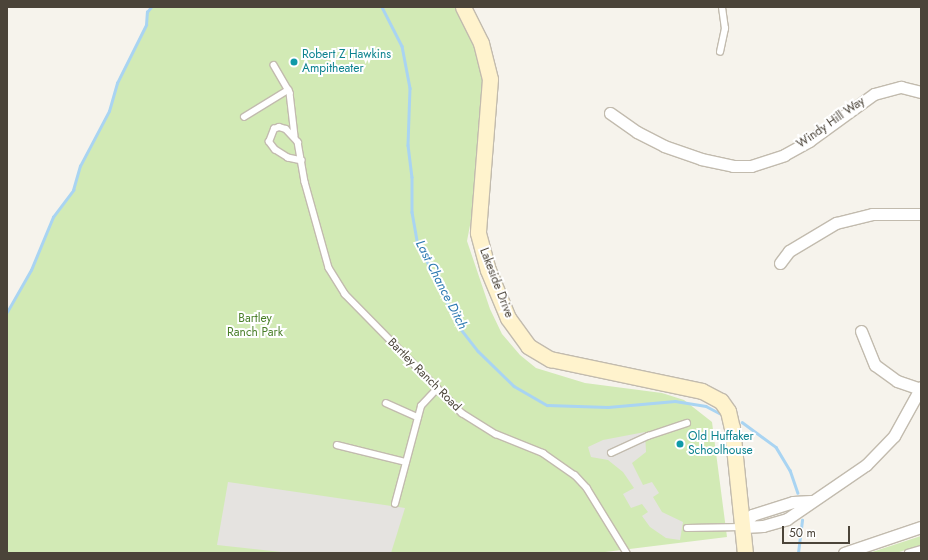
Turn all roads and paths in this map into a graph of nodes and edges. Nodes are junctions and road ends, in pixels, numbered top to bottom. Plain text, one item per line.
1 (462, 7) edge
2 (722, 7) edge
3 (720, 52) dead end
4 (274, 65) dead end
5 (288, 90) junction
6 (921, 92) edge
7 (610, 113) dead end
8 (244, 117) dead end
9 (296, 137) junction
10 (302, 161) junction
11 (921, 214) edge
12 (780, 263) dead end
13 (861, 331) dead end
14 (921, 388) edge
15 (437, 389) junction
16 (386, 403) dead end
17 (418, 417) junction
18 (687, 423) dead end
19 (337, 444) dead end
20 (611, 453) dead end
21 (406, 462) junction
22 (395, 504) dead end
23 (743, 527) junction
24 (921, 527) edge
25 (687, 528) dead end
26 (921, 549) edge
27 (627, 553) edge
28 (746, 553) edge
29 (844, 553) edge
30 (908, 553) edge

1 - 23 street, Lakeside Drive
2 - 3 lane
4 - 5 lane, Bartley Ranch Road
5 - 8 lane
5 - 9 lane, Bartley Ranch Road
6 - 7 street, Windy Hill Way
9 - 10 lane, Bartley Ranch Road
9 - 10 lane
10 - 15 lane, Bartley Ranch Road
11 - 12 street
13 - 14 street
14 - 23 street
15 - 17 lane
15 - 27 lane, Bartley Ranch Road
16 - 17 lane
17 - 21 lane
18 - 20 lane
19 - 21 lane
21 - 22 lane
23 - 25 lane
23 - 28 street, Lakeside Drive
24 - 29 street
26 - 30 lane

